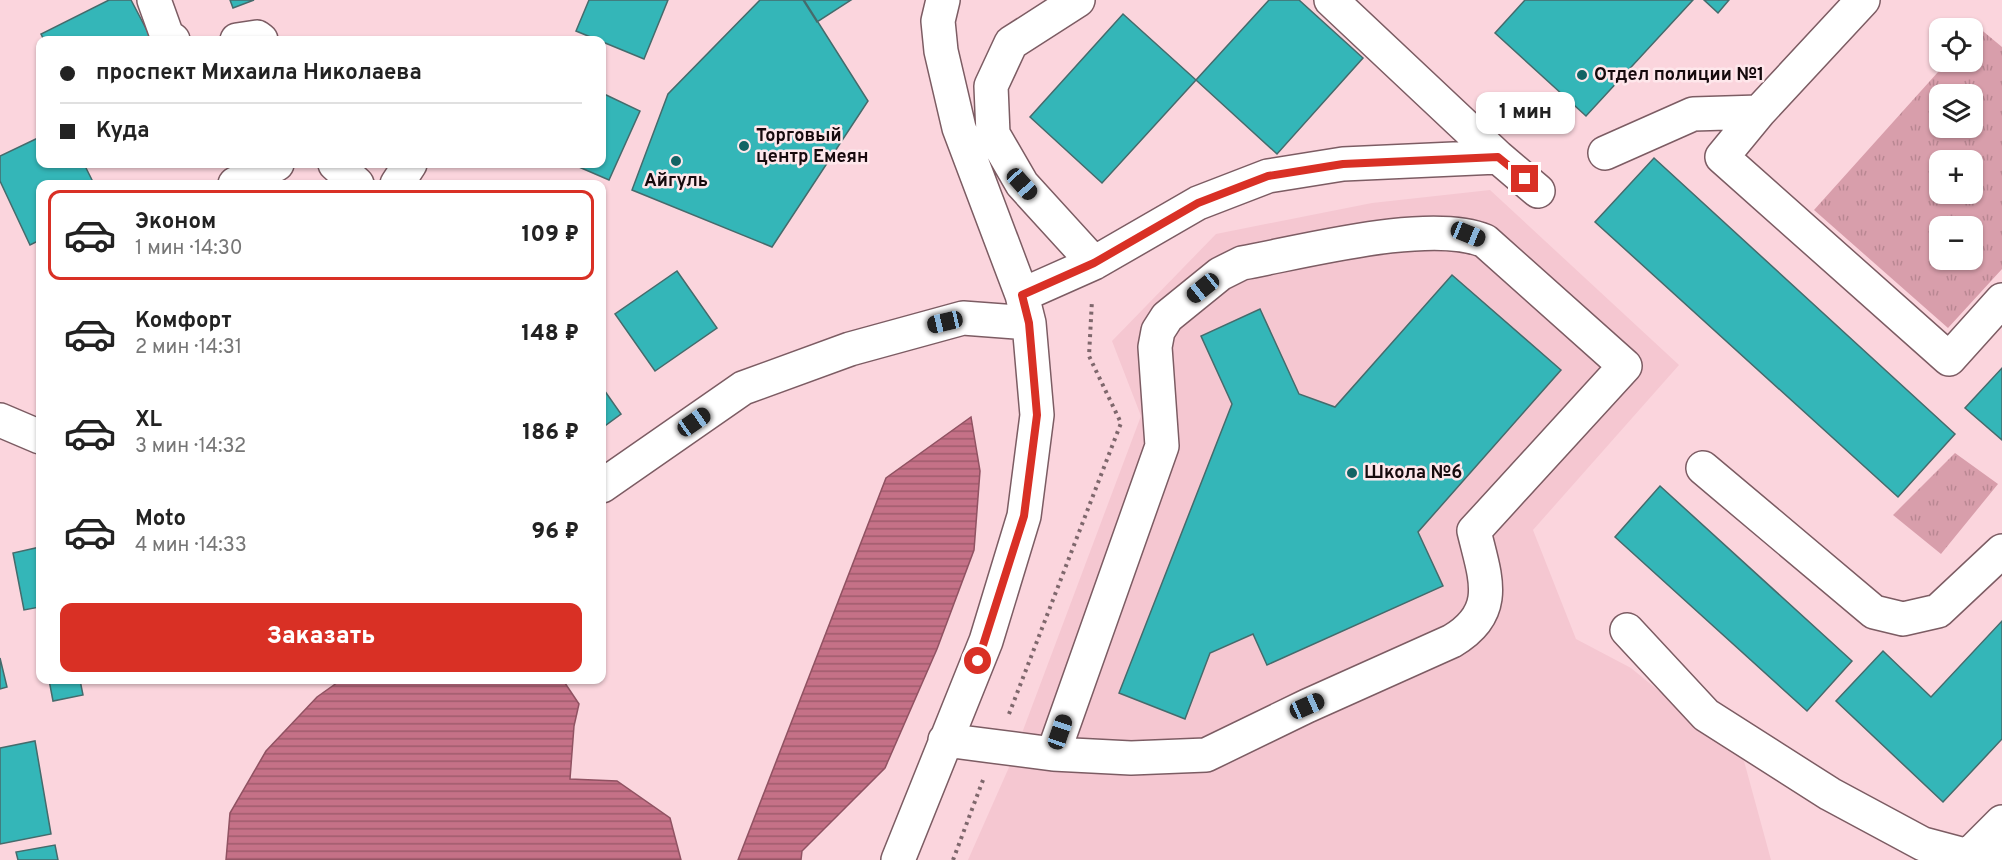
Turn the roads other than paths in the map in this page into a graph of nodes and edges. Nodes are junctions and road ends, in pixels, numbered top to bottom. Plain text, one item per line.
1 (154, 0) edge
2 (1078, 0) edge
3 (1331, 0) edge
4 (1863, 0) edge
5 (932, 7) edge
6 (167, 36) edge
7 (1759, 112) junction
8 (1605, 153) dead end
9 (1498, 157) junction
10 (269, 168) edge
11 (339, 168) edge
12 (243, 180) edge
13 (353, 180) edge
14 (1538, 191) dead end
15 (1094, 263) junction
16 (2002, 300) edge
17 (1026, 309) junction
18 (0, 420) edge
19 (36, 435) edge
20 (1703, 468) dead end
21 (606, 483) edge
22 (2002, 551) edge
23 (1627, 630) dead end
24 (945, 740) junction
25 (1053, 754) junction
26 (2002, 822) edge
27 (1968, 856) junction
28 (2002, 857) edge
29 (898, 860) edge

1 - 6 street
2 - 15 street
3 - 9 street
4 - 7 street
5 - 17 street
7 - 8 street
7 - 16 street
9 - 14 street
9 - 15 street
10 - 12 street
11 - 13 street
15 - 17 street
17 - 21 street
17 - 24 street
18 - 19 street
20 - 22 street
23 - 27 street
24 - 25 street
24 - 29 street
25 - 25 street
26 - 27 street
27 - 28 street

